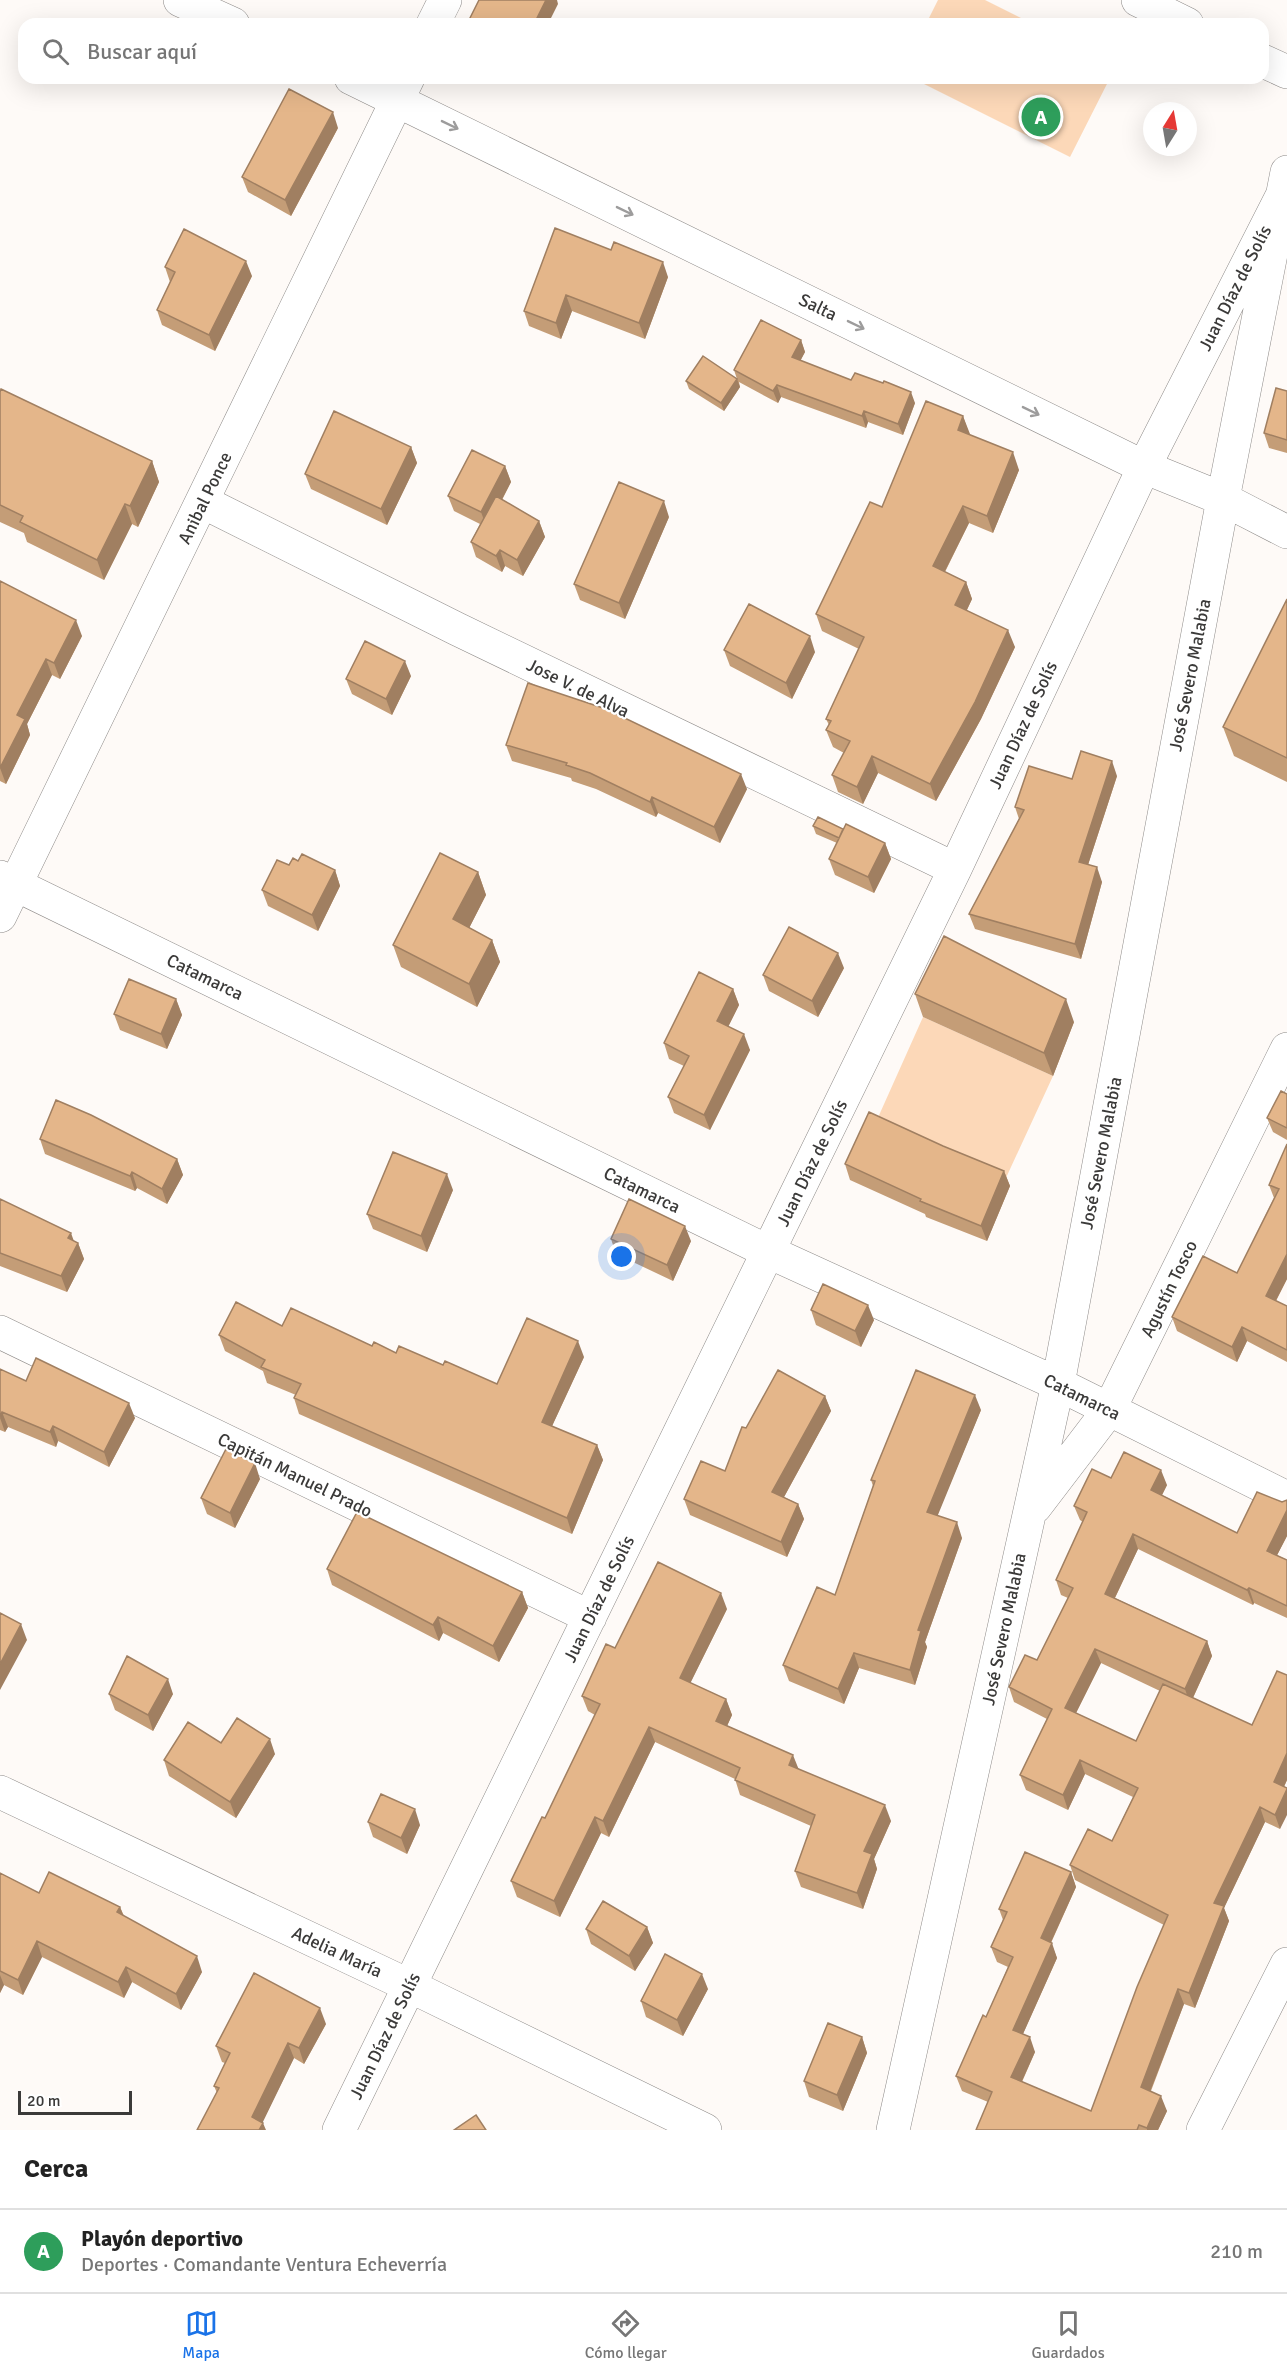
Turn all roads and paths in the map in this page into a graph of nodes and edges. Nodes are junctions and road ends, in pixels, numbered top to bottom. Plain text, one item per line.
1 (180, 0) edge
2 (445, 0) edge
3 (1138, 0) edge
4 (220, 18) edge
5 (437, 18) edge
6 (1175, 18) edge
7 (1269, 64) edge
8 (1287, 72) edge
9 (379, 84) edge
10 (402, 89) edge
11 (1285, 183) edge
12 (1144, 467) junction
13 (1223, 499) junction
14 (203, 502) junction
15 (1287, 532) edge
16 (955, 869) junction
17 (8, 881) edge
18 (0, 916) edge
19 (1287, 1049) edge
20 (769, 1252) junction
21 (0, 1332) edge
22 (1058, 1384) junction
23 (1109, 1410) junction
24 (1287, 1498) edge
25 (1029, 1516) junction
26 (590, 1617) junction
27 (0, 1792) edge
28 (1287, 1964) edge
29 (410, 1986) junction
30 (339, 2130) edge
31 (705, 2130) edge
32 (893, 2130) edge
33 (1203, 2130) edge

1 - 4 street
2 - 5 street
3 - 6 street
7 - 8 street
9 - 10 street, Salta
10 -> 12 street, Salta
10 - 14 street, Anibal Ponce
11 - 12 street, Juan Díaz de Solís
11 - 13 street, José Severo Malabia
12 - 13 street, Salta
12 - 16 street, Juan Díaz de Solís
13 - 15 street, Salta
13 - 22 street, José Severo Malabia
14 - 16 street, Jose V. de Alva
14 - 17 street, Anibal Ponce
16 - 20 street, Juan Díaz de Solís
17 - 18 street, Anibal Ponce
17 - 20 street, Catamarca
19 - 23 street, Agustín Tosco
20 - 22 street, Catamarca
20 - 26 street, Juan Díaz de Solís
21 - 26 street, Capitán Manuel Prado
22 - 23 street, Catamarca
22 - 25 street, José Severo Malabia
23 - 24 street, Catamarca
23 - 25 street, Agustín Tosco
25 - 32 street, José Severo Malabia
26 - 29 street, Juan Díaz de Solís
27 - 29 street, Adelia María
28 - 33 street
29 - 30 street, Juan Díaz de Solís
29 - 31 street, Adelia María

